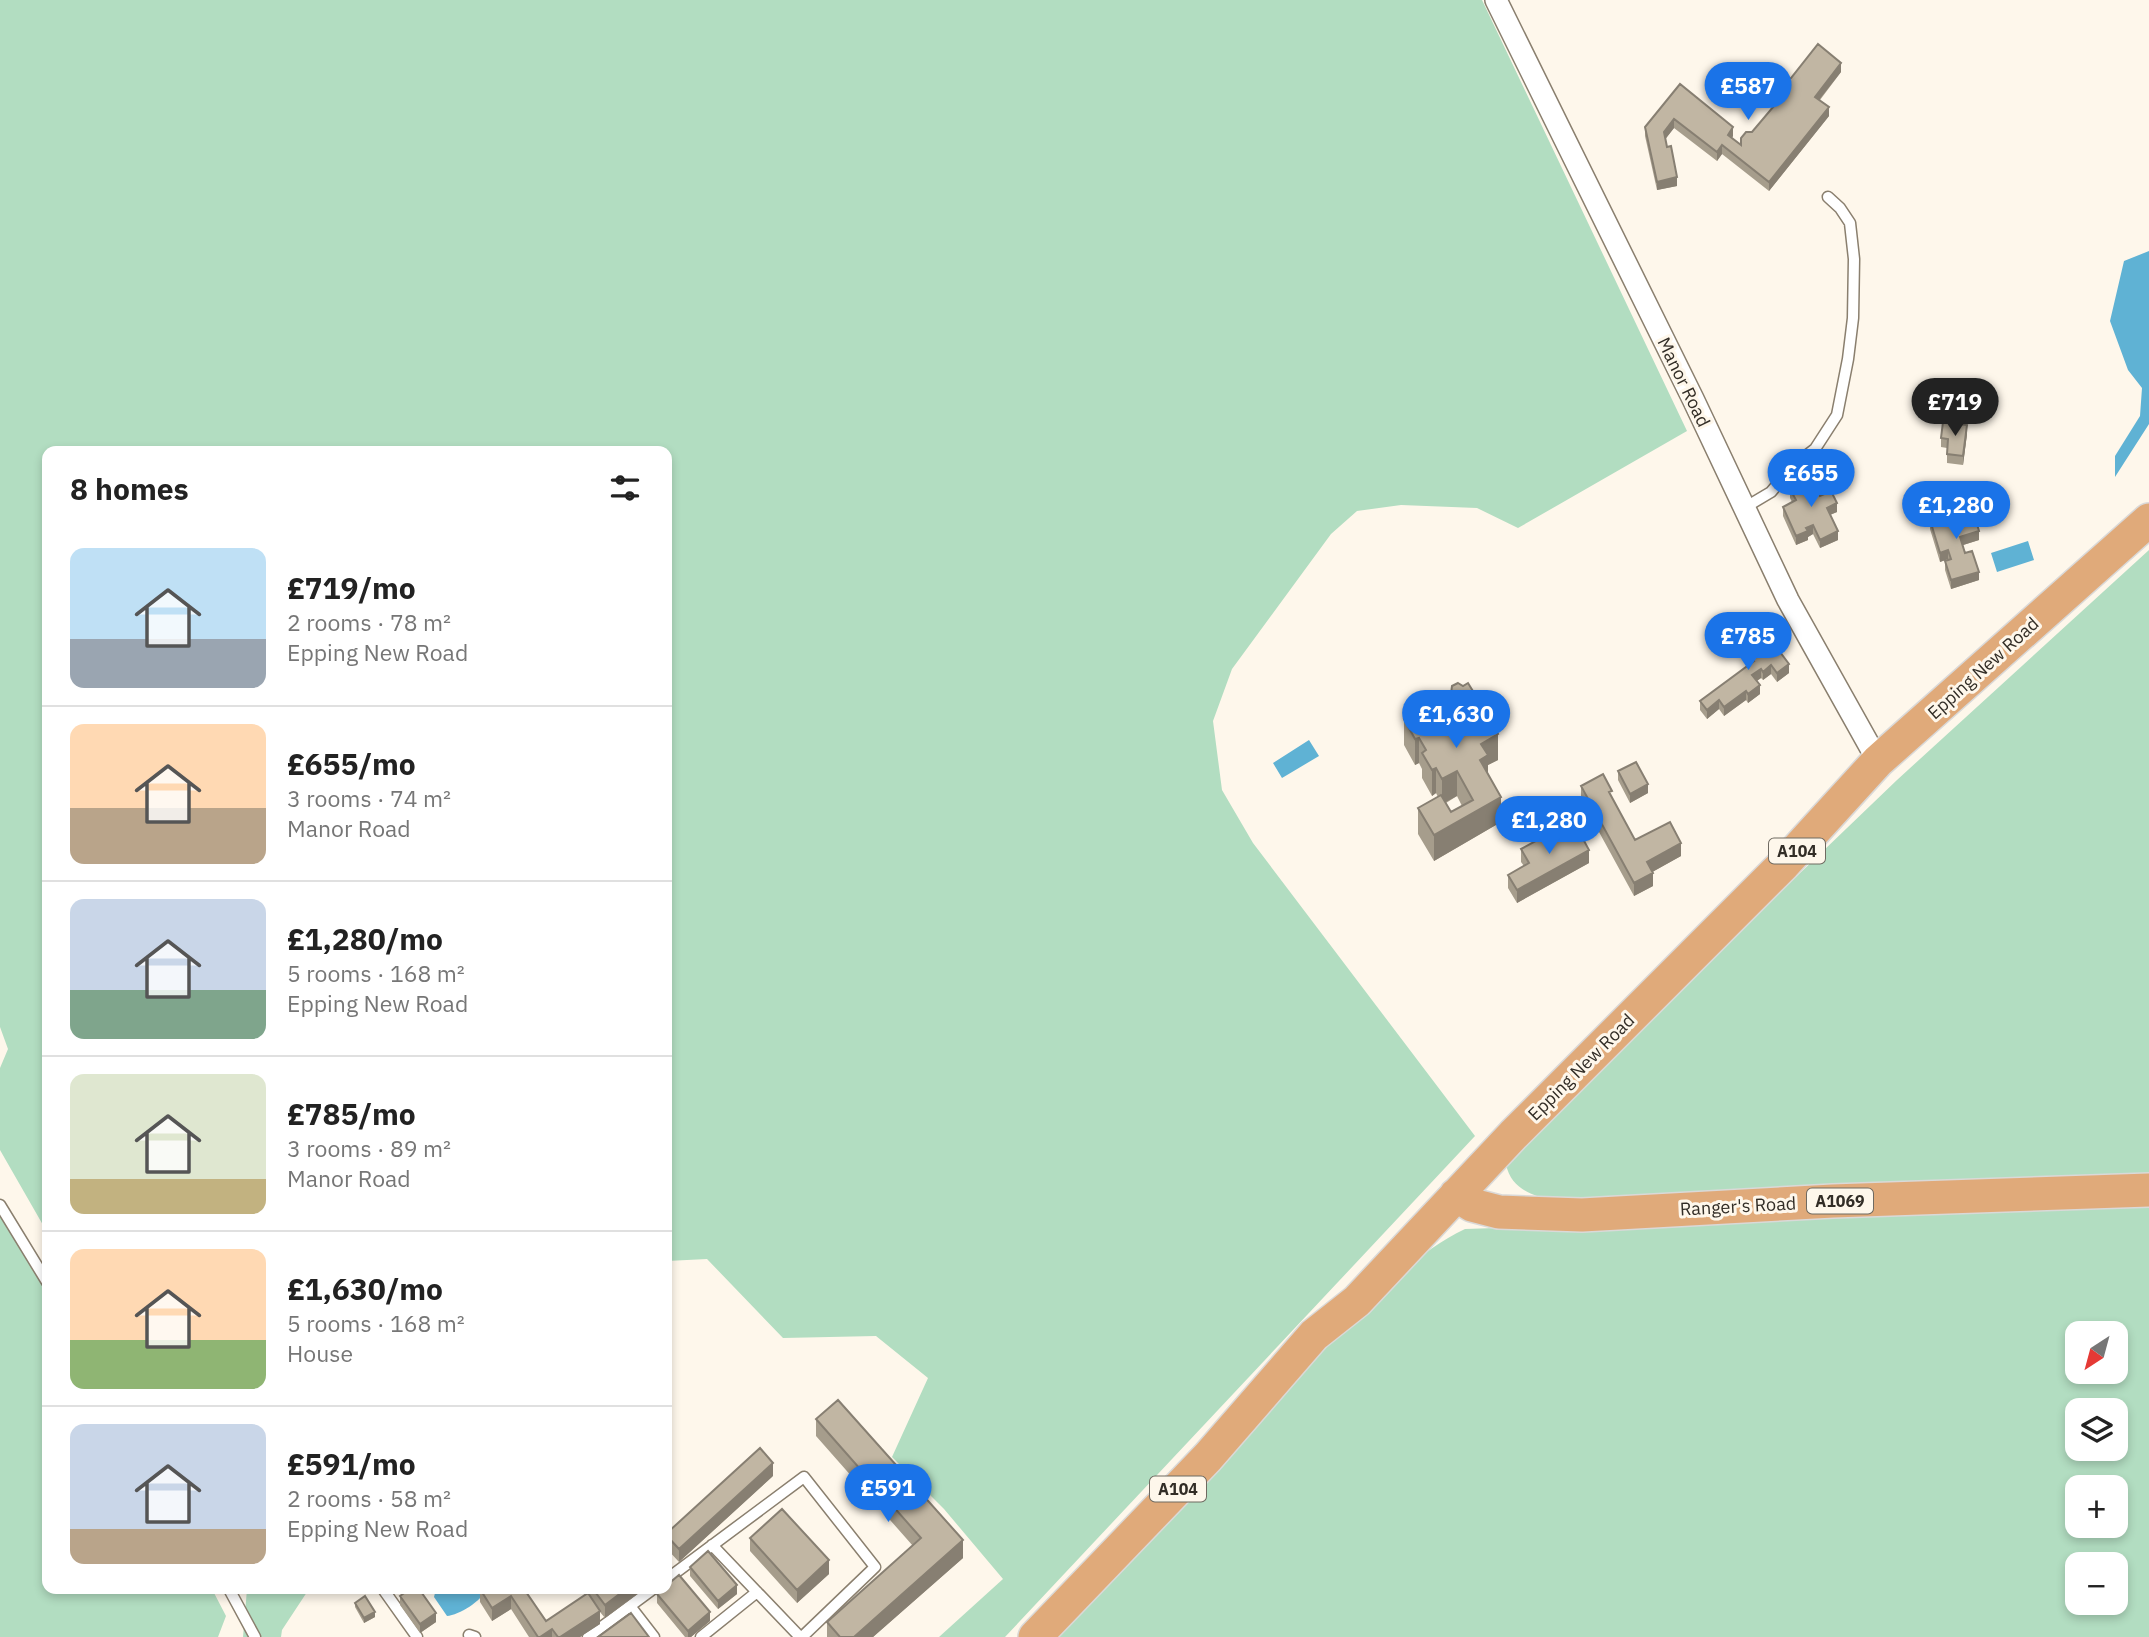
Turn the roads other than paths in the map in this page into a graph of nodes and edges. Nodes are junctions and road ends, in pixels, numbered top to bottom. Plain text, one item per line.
1 (1496, 0) edge
2 (1828, 197) dead end
3 (1744, 508) junction
4 (2149, 520) edge
5 (1878, 761) junction
6 (2149, 1190) edge
7 (1456, 1195) junction
8 (0, 1205) edge
9 (42, 1274) edge
10 (712, 1545) junction
11 (672, 1575) edge
12 (757, 1592) junction
13 (232, 1594) edge
14 (387, 1594) edge
15 (646, 1594) edge
16 (630, 1606) junction
17 (255, 1637) edge
18 (417, 1637) edge
19 (588, 1637) edge
20 (654, 1637) edge
21 (701, 1637) edge
22 (801, 1637) edge
23 (1035, 1637) edge

1 - 3 street, Manor Road
2 - 3 lane
3 - 5 street, Manor Road
4 - 5 main road, Epping New Road / A104
5 - 7 main road, Epping New Road / A104
6 - 7 main road, Ranger's Road / A1069
7 - 23 main road, Epping New Road / A104
8 - 9 lane
10 - 11 lane
10 - 12 lane
10 - 22 lane
12 - 21 lane
12 - 22 lane
13 - 17 lane
14 - 18 lane
15 - 16 lane
16 - 19 lane
16 - 20 lane

